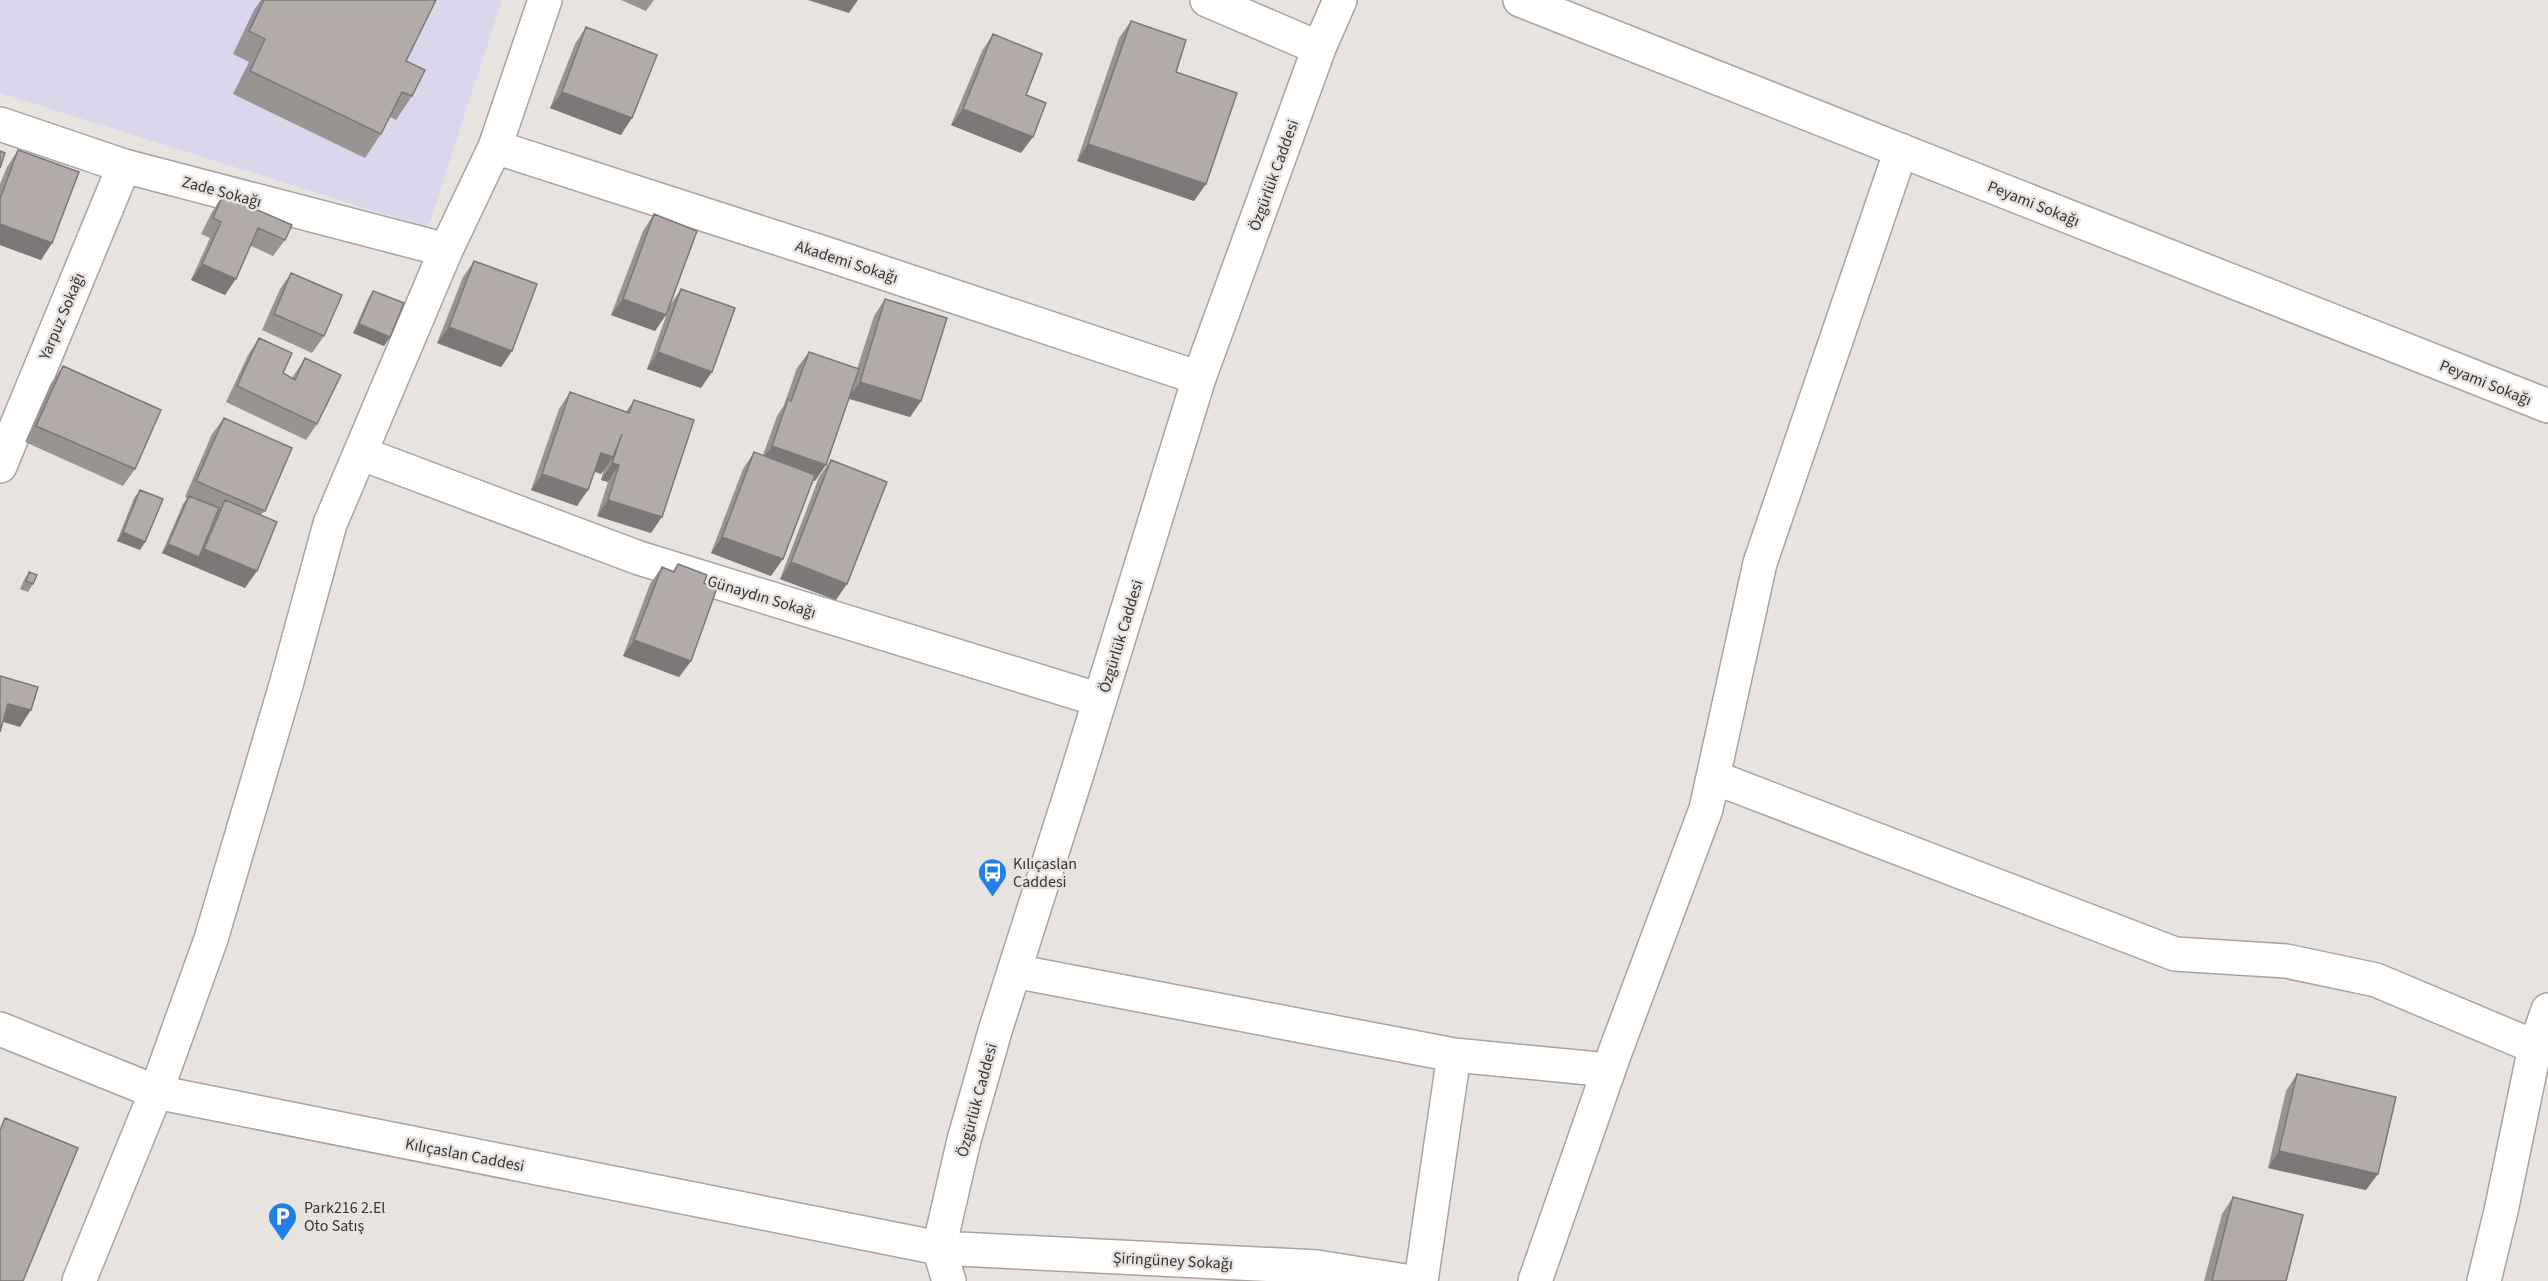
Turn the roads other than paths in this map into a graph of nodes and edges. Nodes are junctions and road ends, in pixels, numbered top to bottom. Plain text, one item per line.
1 (545, 0) edge
2 (1207, 0) edge
3 (1340, 0) edge
4 (1520, 0) edge
5 (1319, 48) junction
6 (0, 124) edge
7 (495, 147) junction
8 (1901, 150) junction
9 (124, 166) junction
10 (446, 250) junction
11 (1199, 378) junction
12 (12, 402) edge
13 (2548, 406) edge
14 (360, 453) junction
15 (0, 466) edge
16 (1100, 700) junction
17 (1713, 777) junction
18 (1014, 971) junction
19 (2548, 1010) edge
20 (0, 1029) edge
21 (2535, 1047) junction
22 (1454, 1055) junction
23 (1609, 1070) junction
24 (156, 1092) junction
25 (939, 1248) junction
26 (79, 1281) edge
27 (949, 1281) edge
28 (1406, 1281) edge
29 (1421, 1281) edge
30 (1535, 1281) edge
31 (2484, 1281) edge

1 - 7 street
2 - 5 street
3 - 5 street, Özgürlük Caddesi
4 - 8 street, Peyami Sokağı
5 - 11 street, Özgürlük Caddesi
6 - 9 street, Zade Sokağı
7 - 10 street
7 - 11 street, Akademi Sokağı
8 - 13 street, Peyami Sokağı
8 - 17 street
9 - 10 street, Zade Sokağı
9 - 12 street, Yarpuz Sokağı
10 - 14 street
11 - 16 street, Özgürlük Caddesi
12 - 15 street, Yarpuz Sokağı
14 - 16 street, Günaydın Sokağı
14 - 24 street
16 - 18 street, Özgürlük Caddesi
17 - 21 street
17 - 23 street
18 - 22 street
18 - 25 street, Özgürlük Caddesi
19 - 21 street
20 - 24 street, Kılıçaslan Caddesi
21 - 31 street
22 - 23 street
22 - 29 street
23 - 30 street
24 - 25 street, Kılıçaslan Caddesi
24 - 26 street
25 - 27 street, Özgürlük Caddesi
25 - 28 street, Şiringüney Sokağı

